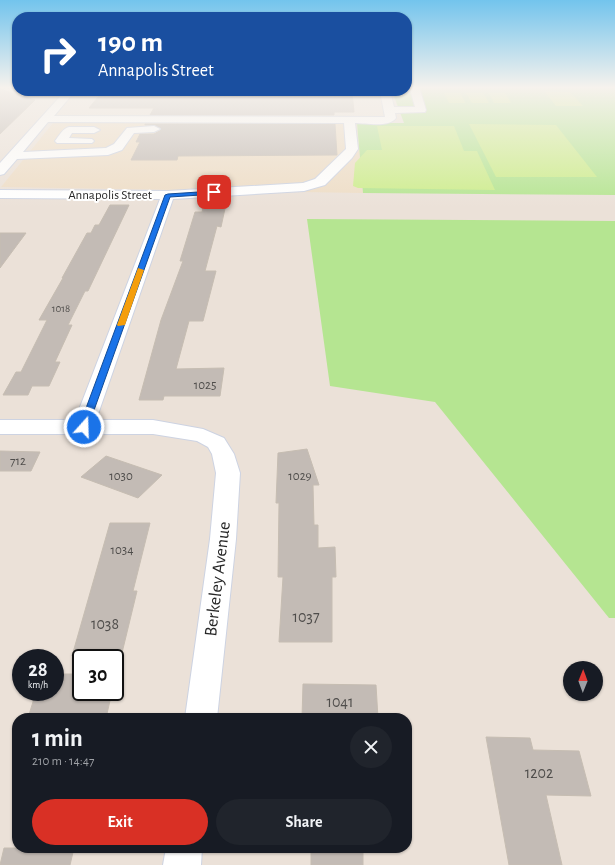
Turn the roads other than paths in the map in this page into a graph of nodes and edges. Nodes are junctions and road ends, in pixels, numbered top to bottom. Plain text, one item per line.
1 (37, 127) edge
2 (149, 127) edge
3 (350, 127) edge
4 (131, 130) junction
5 (125, 141) junction
6 (13, 156) junction
7 (0, 171) edge
8 (0, 194) edge
9 (168, 195) junction
10 (0, 427) edge
11 (84, 427) junction
12 (202, 713) edge
13 (183, 853) edge
14 (182, 865) edge

1 - 6 street
2 - 4 street
3 - 9 street, Annapolis Street
4 - 5 street
4 - 5 street
5 - 6 street
6 - 7 street
8 - 9 street, Annapolis Street
9 - 11 street
10 - 11 street
11 - 12 street, Berkeley Avenue
13 - 14 street

